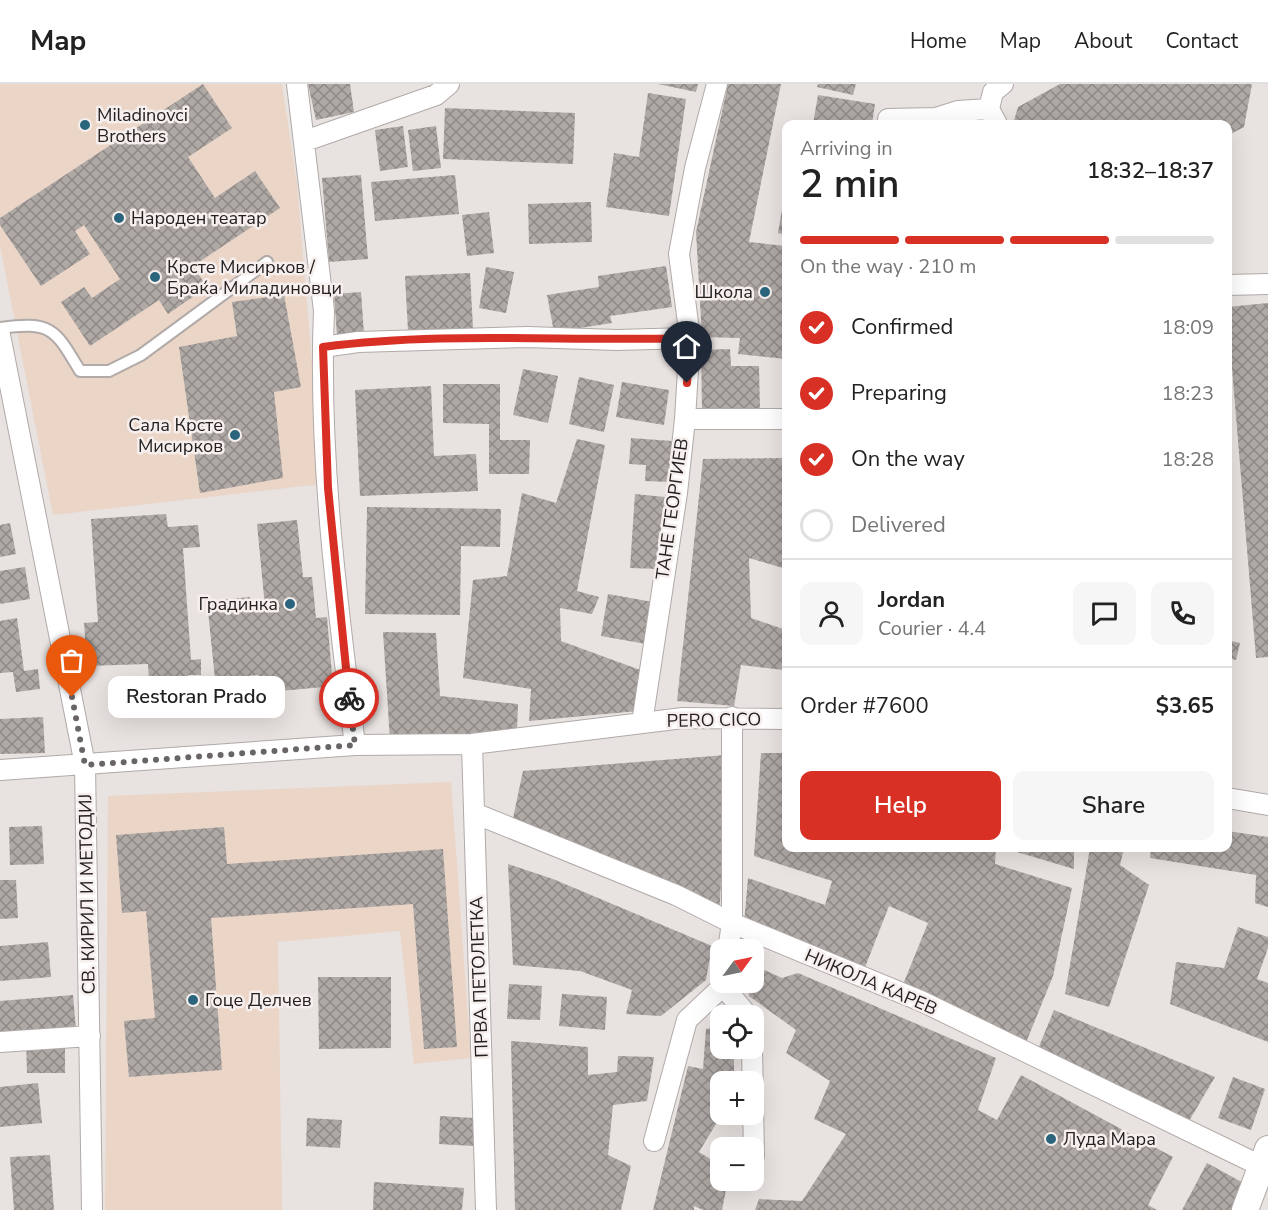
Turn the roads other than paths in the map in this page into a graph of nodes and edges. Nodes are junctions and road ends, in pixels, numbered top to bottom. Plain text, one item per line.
1 (297, 84) edge
2 (449, 84) edge
3 (717, 84) edge
4 (1003, 84) edge
5 (993, 117) edge
6 (888, 119) dead end
7 (304, 141) junction
8 (267, 262) dead end
9 (1268, 284) edge
10 (1232, 285) edge
11 (0, 328) edge
12 (0, 335) edge
13 (690, 338) junction
14 (323, 347) junction
15 (685, 419) junction
16 (782, 419) edge
17 (732, 717) junction
18 (782, 719) edge
19 (642, 723) junction
20 (472, 744) junction
21 (355, 745) junction
22 (85, 765) junction
23 (0, 770) edge
24 (1232, 799) edge
25 (1268, 805) edge
26 (474, 813) junction
27 (732, 922) junction
28 (730, 939) edge
29 (714, 993) edge
30 (730, 993) edge
31 (739, 1005) edge
32 (90, 1036) junction
33 (0, 1042) edge
34 (752, 1059) edge
35 (754, 1137) edge
36 (654, 1141) dead end
37 (1265, 1157) edge
38 (92, 1210) edge
39 (486, 1210) edge
40 (1245, 1210) edge

1 - 7 street
2 - 7 street
3 - 13 street, ТАНЕ ГЕОРГИЕВ
4 - 5 street
5 - 6 street
7 - 14 street
8 - 11 lane
9 - 10 street
12 - 22 street, СВ. КИРИЛ И МЕТОДИЈ
13 - 14 street
13 - 15 street, ТАНЕ ГЕОРГИЕВ
14 - 21 street
15 - 16 street
15 - 19 street, ТАНЕ ГЕОРГИЕВ
17 - 18 street, PERO CICO
17 - 19 street, PERO CICO
17 - 27 street
19 - 20 street, PERO CICO
20 - 21 street, PERO CICO
20 - 26 street, ПРВА ПЕТОЛЕТКА
21 - 22 street, PERO CICO
22 - 23 street, PERO CICO
22 - 32 street, СВ. КИРИЛ И МЕТОДИЈ
24 - 25 street
26 - 27 street, НИКОЛА КАРЕВ
26 - 39 street, ПРВА ПЕТОЛЕТКА
27 - 28 street
27 - 37 street, НИКОЛА КАРЕВ
29 - 36 street
30 - 31 street
32 - 33 street
32 - 38 street, СВ. КИРИЛ И МЕТОДИЈ
34 - 35 street
37 - 40 street

